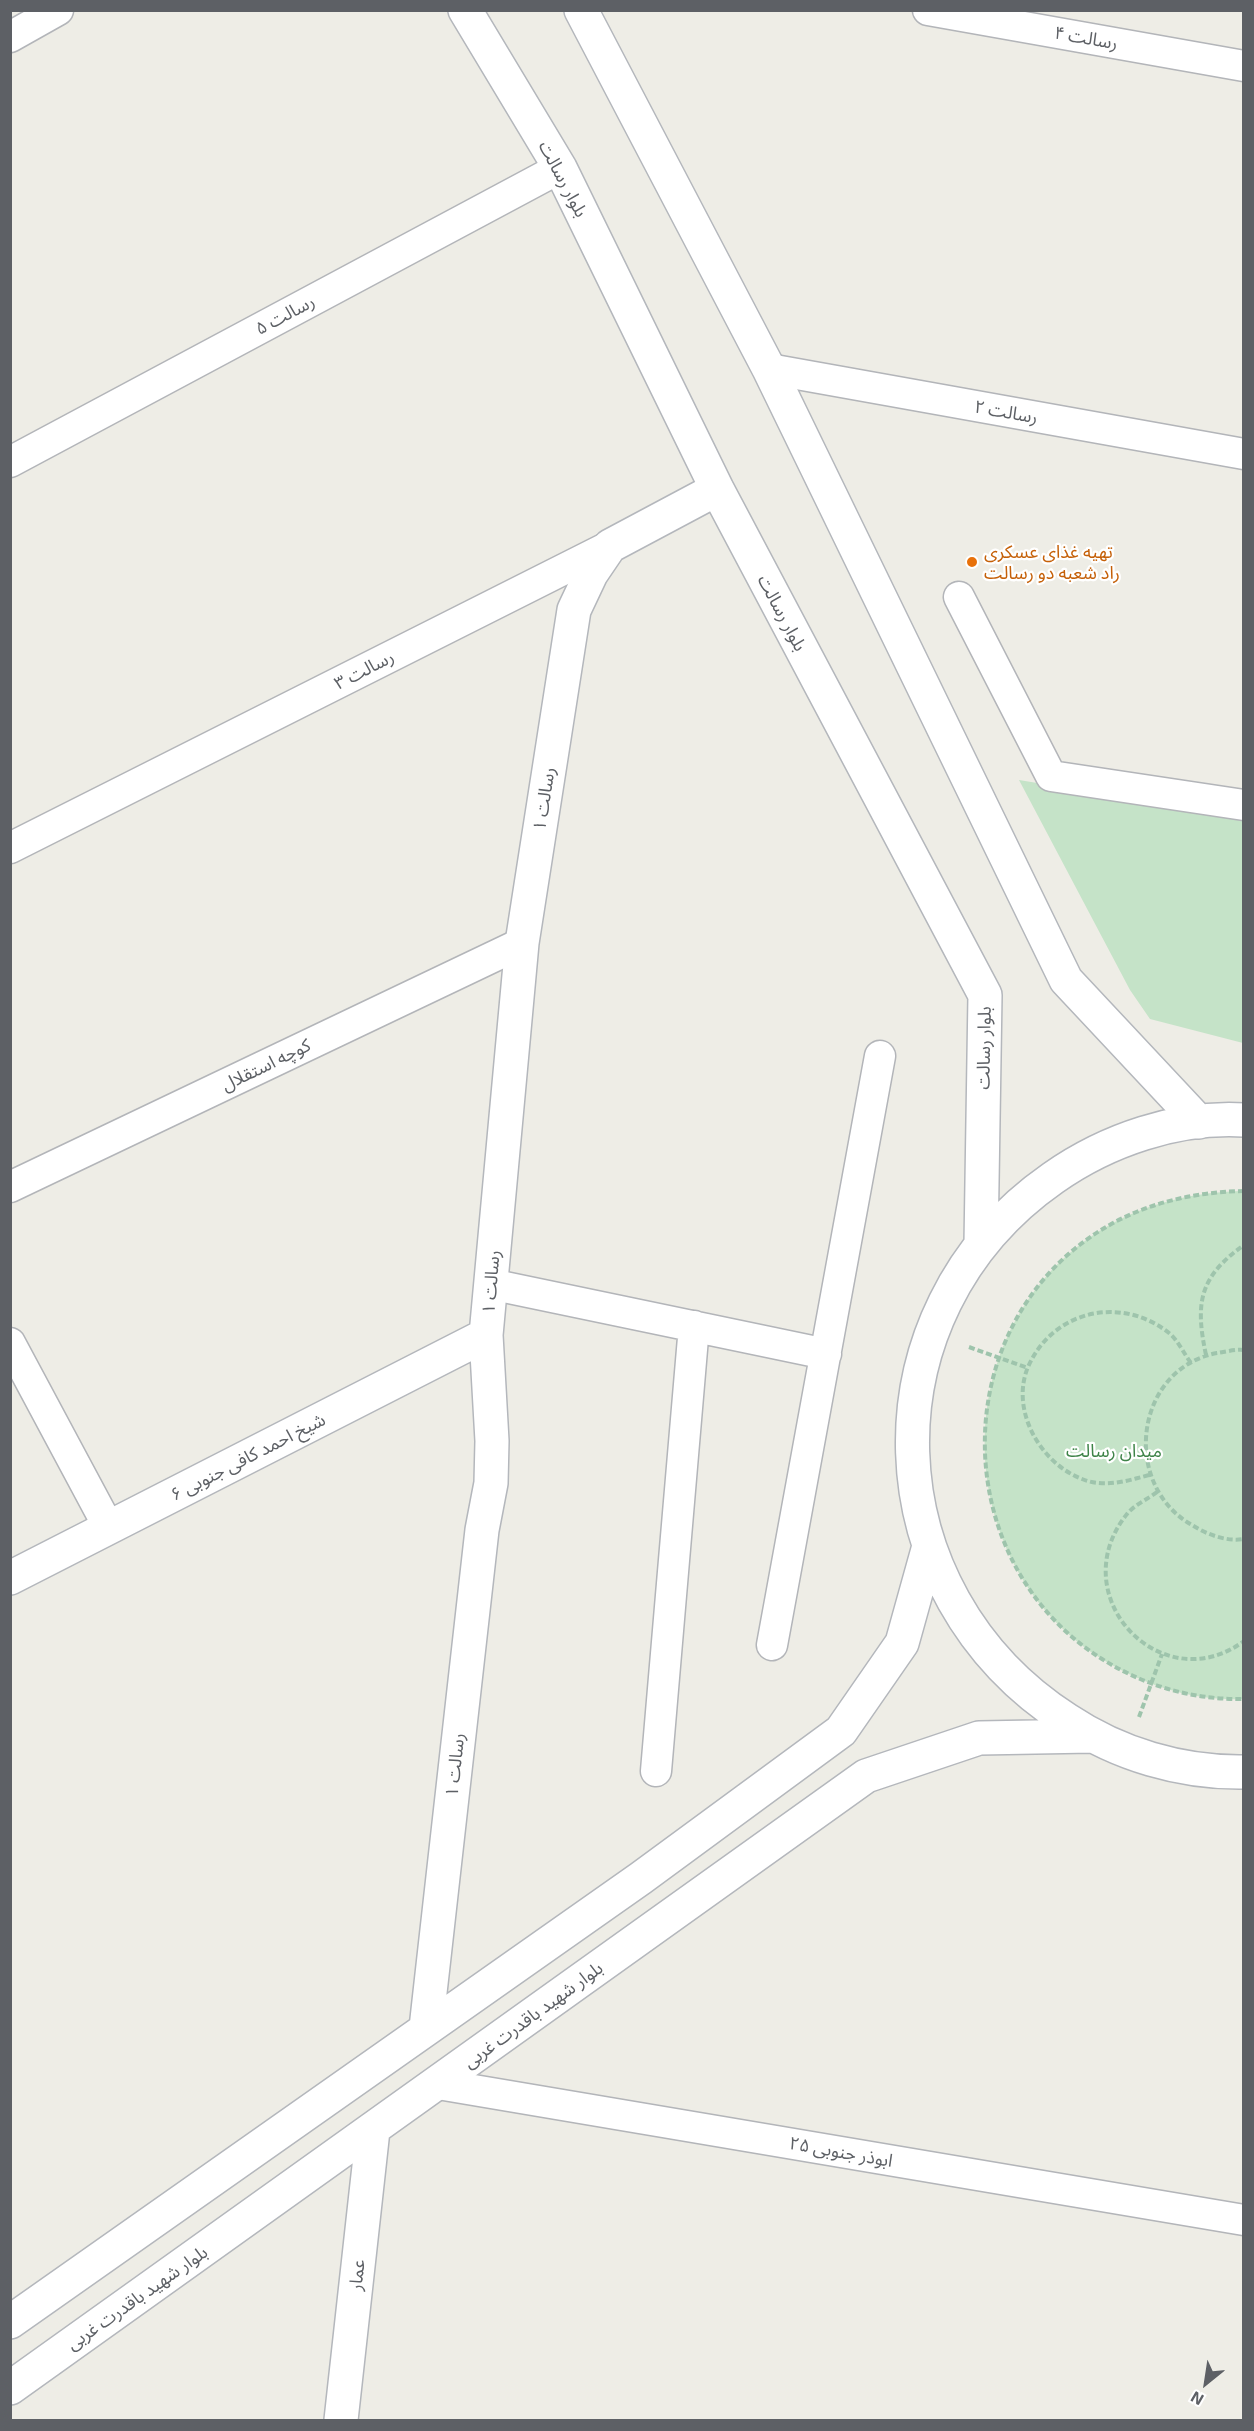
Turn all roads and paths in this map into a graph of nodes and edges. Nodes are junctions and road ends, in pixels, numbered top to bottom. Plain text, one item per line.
1 (58, 10) edge
2 (465, 10) edge
3 (581, 10) edge
4 (928, 10) edge
5 (10, 37) edge
6 (1244, 66) edge
7 (560, 168) junction
8 (769, 369) junction
9 (1244, 454) edge
10 (10, 462) edge
11 (717, 489) junction
12 (610, 546) junction
13 (959, 597) dead end
14 (1244, 805) edge
15 (10, 848) edge
16 (522, 943) junction
17 (880, 1056) dead end
18 (1244, 1120) edge
19 (1199, 1122) junction
20 (10, 1187) edge
21 (1244, 1191) edge
22 (981, 1244) junction
23 (1244, 1245) edge
24 (490, 1284) junction
25 (694, 1326) junction
26 (931, 1334) junction
27 (486, 1335) junction
28 (10, 1343) edge
29 (1244, 1350) edge
30 (826, 1354) junction
31 (1206, 1355) junction
32 (1000, 1358) junction
33 (1191, 1363) junction
34 (1028, 1368) junction
35 (19, 1377) edge
36 (1149, 1475) junction
37 (1157, 1492) junction
38 (109, 1528) junction
39 (1244, 1539) edge
40 (928, 1546) junction
41 (10, 1578) edge
42 (1244, 1641) edge
43 (772, 1645) dead end
44 (1162, 1654) junction
45 (1152, 1683) junction
46 (1244, 1699) edge
47 (1092, 1736) junction
48 (1126, 1751) junction
49 (656, 1771) dead end
50 (1244, 1772) edge
51 (426, 2028) junction
52 (438, 2084) junction
53 (373, 2130) junction
54 (1244, 2220) edge
55 (10, 2322) edge
56 (10, 2388) edge
57 (341, 2421) edge

1 - 5 street
2 - 7 main road, بلوار رسالت
3 - 8 main road
4 - 6 street, رسالت ۴
7 - 10 street, رسالت ۵
7 - 11 main road, بلوار رسالت
8 - 9 street, رسالت ۲
8 - 19 main road
11 - 12 main road, رسالت ۳
11 - 22 main road, بلوار رسالت
12 - 15 street, رسالت ۳
12 - 16 main road, رسالت ۱
13 - 14 street
16 - 20 street, کوچه استقلال
16 - 24 main road, رسالت ۱
17 - 30 street
18 - 19 main road
19 - 22 main road
21 - 32 path
22 - 26 main road
23 - 31 path
24 - 25 street
24 - 27 main road, رسالت ۱
25 - 30 street
25 - 49 street
26 - 32 path
26 - 40 main road
27 - 38 main road, شیخ احمد کافی جنوبی ۶
27 - 51 main road, رسالت ۱
28 - 35 street
29 - 31 path
30 - 43 street
31 - 33 path
32 - 34 path
32 - 45 path
33 - 34 path
33 - 36 path
34 - 36 path
35 - 38 street
36 - 37 path
37 - 39 path
37 - 44 path
38 - 41 main road, شیخ احمد کافی جنوبی ۶
40 - 47 main road
40 - 51 main road
42 - 44 path
44 - 45 path
45 - 46 path
45 - 48 path
47 - 48 main road
47 - 52 main road, بلوار شهید باقدرت غربی
48 - 50 main road
51 - 55 main road
52 - 53 main road, بلوار شهید باقدرت غربی
52 - 54 street, ابوذر جنوبی ۲۵
53 - 56 main road, بلوار شهید باقدرت غربی
53 - 57 main road, عمار

